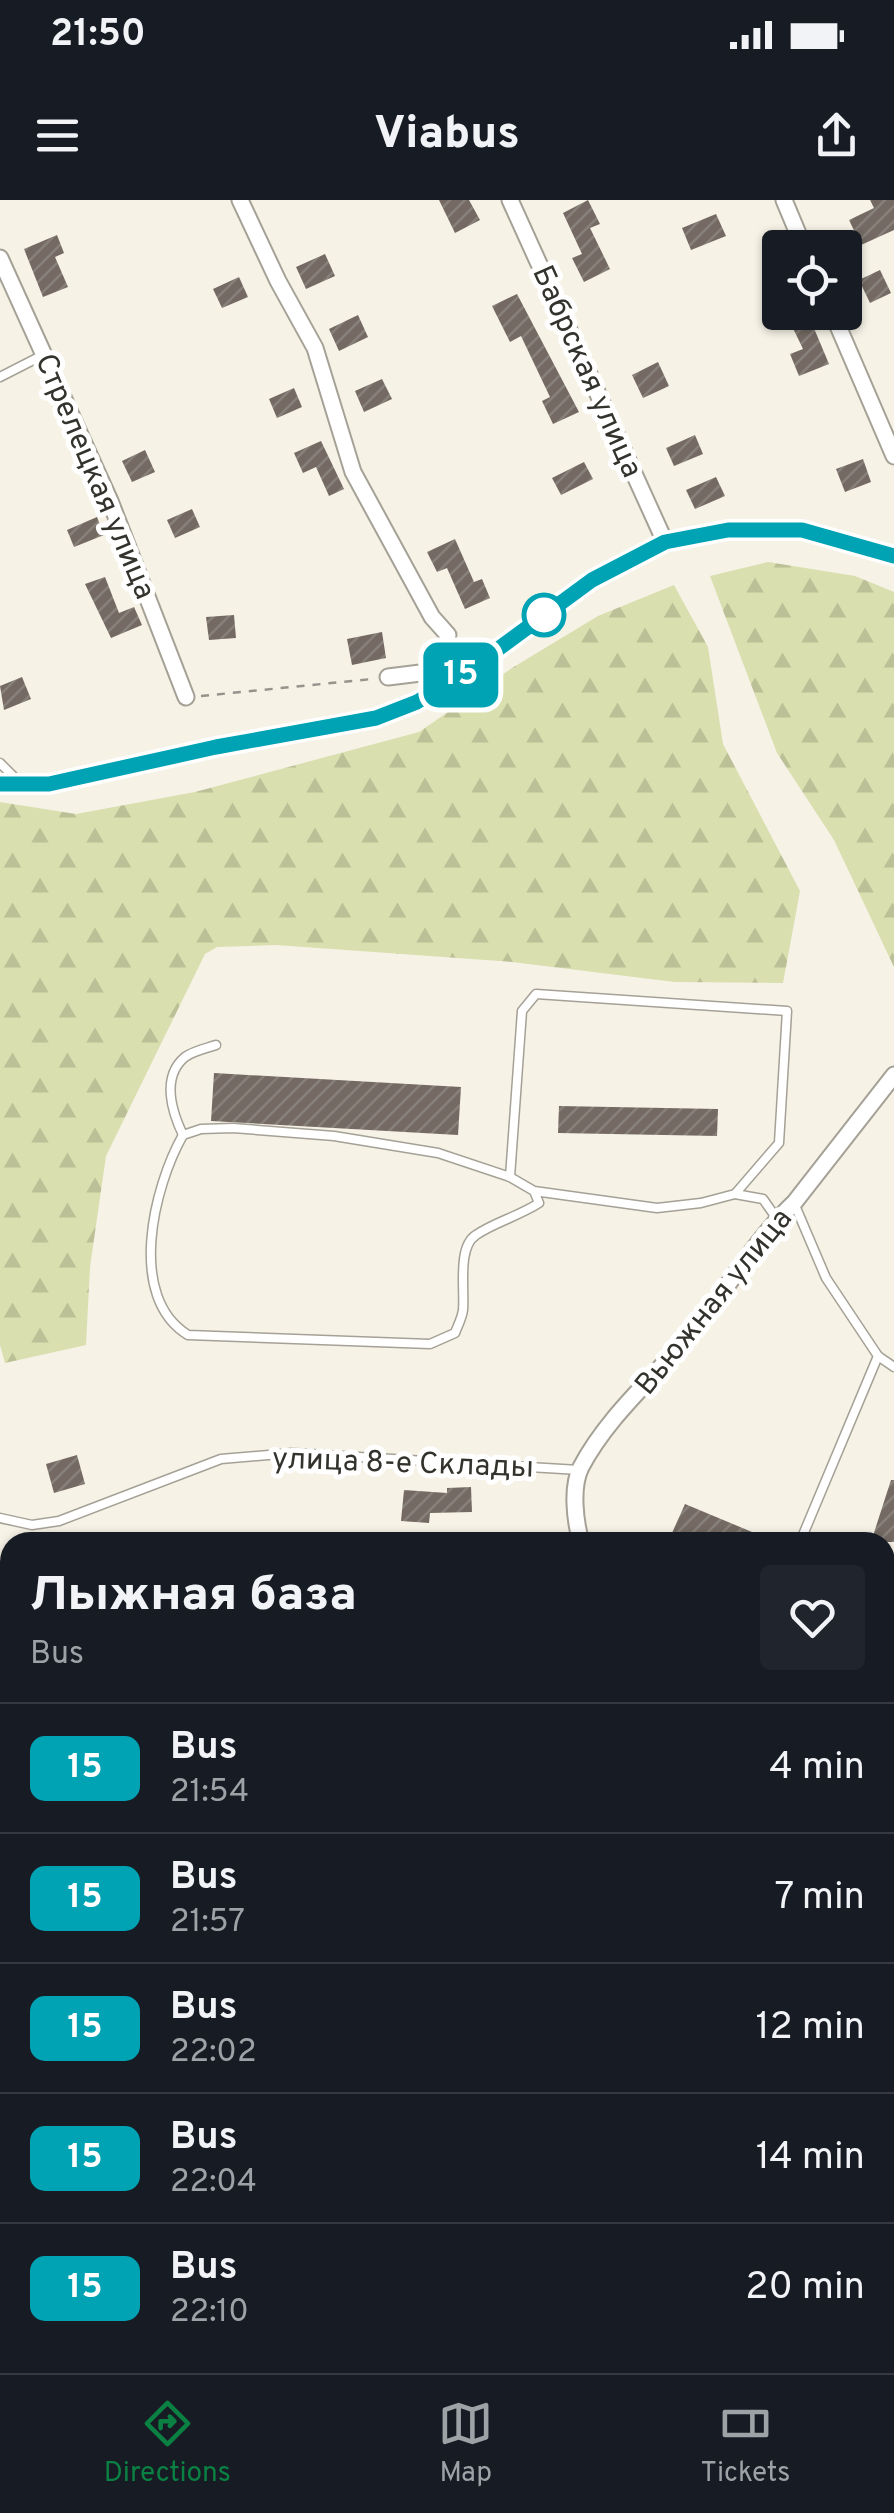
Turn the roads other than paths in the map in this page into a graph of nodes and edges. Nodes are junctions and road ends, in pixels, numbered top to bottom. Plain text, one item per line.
1 (240, 200) edge
2 (510, 200) edge
3 (784, 200) edge
4 (796, 230) edge
5 (0, 258) edge
6 (840, 330) edge
7 (45, 354) junction
8 (0, 377) edge
9 (894, 456) edge
10 (665, 542) junction
11 (894, 556) edge
12 (448, 635) dead end
13 (475, 666) junction
14 (388, 677) road end
15 (186, 697) road end
16 (0, 762) edge
17 (0, 784) edge
18 (22, 784) junction
19 (216, 1045) dead end
20 (894, 1076) edge
21 (183, 1135) junction
22 (510, 1177) junction
23 (534, 1191) junction
24 (735, 1194) junction
25 (794, 1203) junction
26 (777, 1218) junction
27 (878, 1356) junction
28 (894, 1367) edge
29 (579, 1470) junction
30 (0, 1518) edge
31 (579, 1532) edge
32 (804, 1532) edge

1 - 12 street
2 - 10 street, Бабрская улица
3 - 4 street
5 - 7 street, Стрелецкая улица
6 - 9 street
7 - 8 lane
7 - 15 street, Стрелецкая улица
10 - 11 street
10 - 13 street
13 - 14 street
13 - 18 street
16 - 18 lane
17 - 18 street
19 - 21 lane
20 - 25 street, Вьюжная улица
21 - 22 lane
21 - 23 lane
22 - 23 lane
22 - 24 lane
23 - 24 lane
24 - 26 lane
25 - 26 street, Вьюжная улица
25 - 27 lane
26 - 29 street, Вьюжная улица
27 - 28 lane
27 - 32 lane
29 - 30 lane, улица 8-е Склады
29 - 31 street

